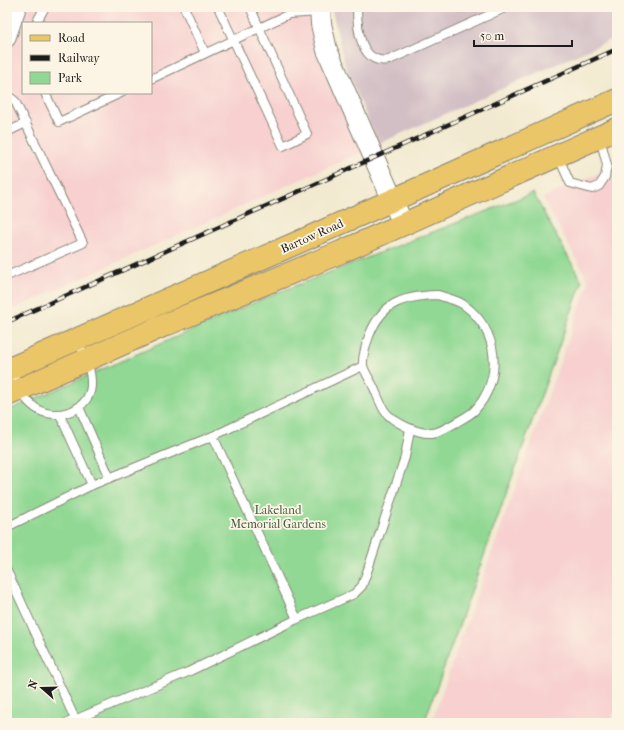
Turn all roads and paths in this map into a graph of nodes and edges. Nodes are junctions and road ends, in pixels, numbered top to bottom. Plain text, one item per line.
1 (18, 7) edge
2 (45, 7) edge
3 (184, 7) edge
4 (218, 7) edge
5 (250, 7) edge
6 (357, 7) edge
7 (507, 7) edge
8 (320, 9) edge
9 (37, 22) edge
10 (259, 27) junction
11 (7, 39) edge
12 (233, 40) junction
13 (205, 53) junction
14 (152, 78) edge
15 (45, 94) edge
16 (119, 94) edge
17 (7, 95) edge
18 (617, 100) edge
19 (26, 123) junction
20 (7, 132) edge
21 (608, 133) edge
22 (558, 155) junction
23 (392, 200) junction
24 (404, 224) junction
25 (7, 276) edge
26 (77, 338) junction
27 (87, 359) junction
28 (363, 366) junction
29 (9, 369) edge
30 (13, 392) edge
31 (79, 407) junction
32 (60, 415) junction
33 (410, 429) junction
34 (213, 436) junction
35 (110, 478) junction
36 (92, 486) junction
37 (7, 527) edge
38 (7, 571) edge
39 (297, 619) junction
40 (70, 722) edge

1 - 11 street
2 - 9 lane
3 - 13 lane
4 - 12 lane
5 - 10 lane
6 - 7 lane
8 - 10 lane
8 - 23 street
10 - 12 lane
10 - 12 lane
12 - 13 lane
13 - 14 lane
15 - 16 lane
17 - 19 lane
18 - 23 main road, Bartow Road
19 - 20 lane
19 - 25 lane
21 - 22 main road, Bartow Road
21 - 22 lane
22 - 24 main road, Bartow Road
23 - 24 street
23 - 26 main road, Bartow Road
24 - 27 main road, Bartow Road
26 - 27 lane
26 - 29 main road, Bartow Road
27 - 30 main road, Bartow Road
27 - 31 lane
28 - 33 lane
28 - 33 lane
28 - 34 lane
29 - 30 lane
30 - 32 lane
31 - 32 lane
31 - 35 lane
32 - 36 lane
33 - 39 lane
34 - 35 lane
34 - 39 lane
35 - 36 lane
36 - 37 lane
38 - 40 lane
39 - 40 lane

